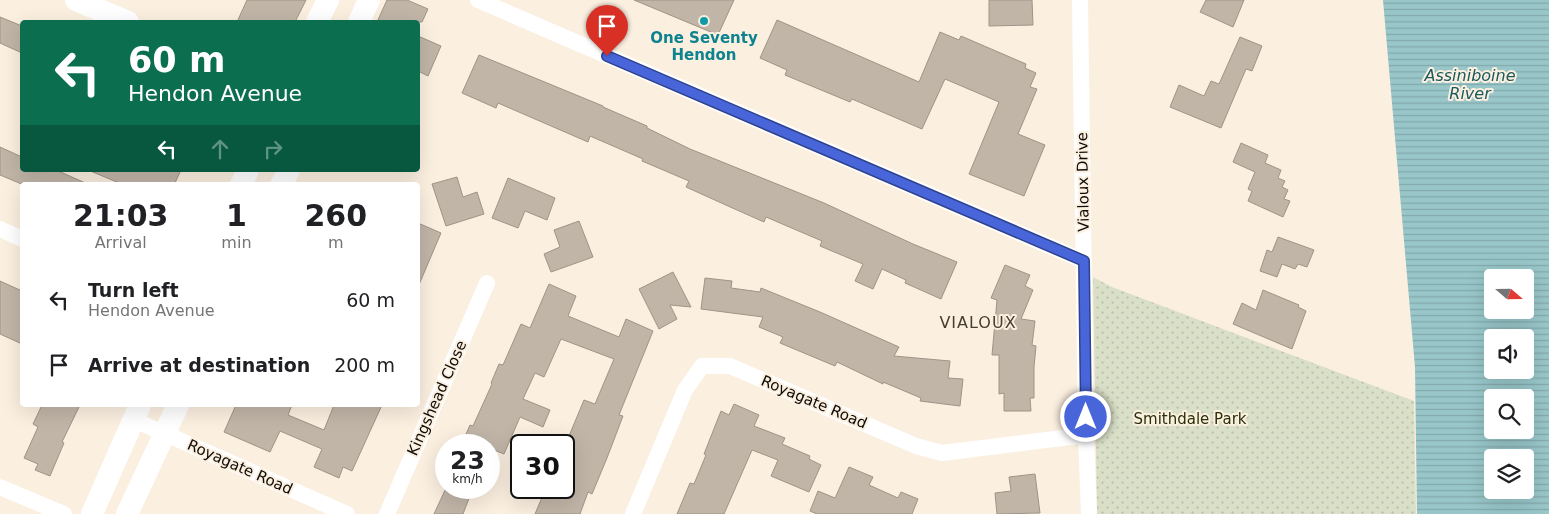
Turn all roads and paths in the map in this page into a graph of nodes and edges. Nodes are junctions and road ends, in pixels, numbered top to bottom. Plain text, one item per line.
1 (76, 0) edge
2 (328, 0) edge
3 (369, 0) edge
4 (478, 0) edge
5 (1080, 0) edge
6 (123, 20) edge
7 (318, 20) edge
8 (360, 20) edge
9 (0, 229) edge
10 (20, 238) edge
11 (1084, 261) junction
12 (487, 283) dead end
13 (177, 407) edge
14 (137, 412) edge
15 (164, 434) junction
16 (1086, 435) junction
17 (0, 487) edge
18 (64, 514) edge
19 (92, 514) edge
20 (127, 514) edge
21 (347, 514) edge
22 (386, 514) edge
23 (634, 514) edge
24 (1089, 514) edge

1 - 6 main road
2 - 7 main road
3 - 8 main road
4 - 11 street
5 - 11 street, Vialoux Drive
9 - 10 street
11 - 16 street, Vialoux Drive
12 - 22 street, Kingshead Close
13 - 15 main road
14 - 15 street, Royagate Road
14 - 19 main road
15 - 20 main road
15 - 21 street, Royagate Road
16 - 23 street, Royagate Road
16 - 24 street, Vialoux Drive
17 - 18 street

